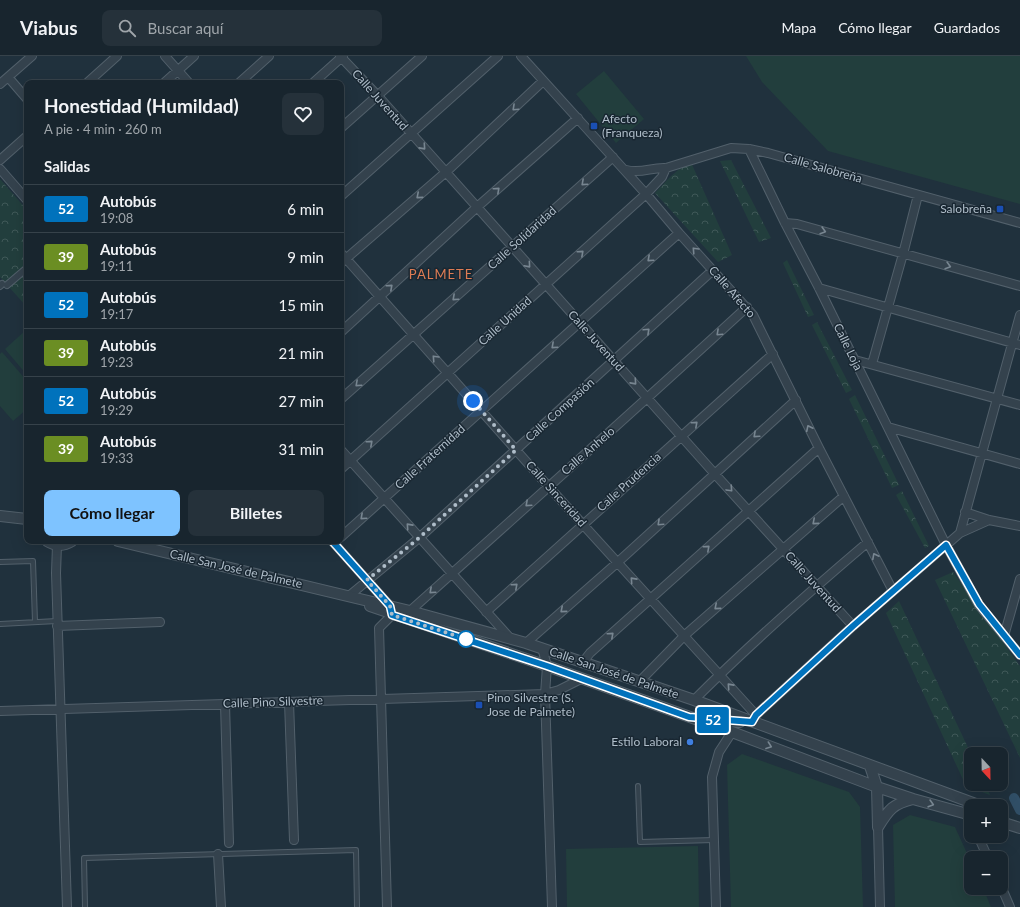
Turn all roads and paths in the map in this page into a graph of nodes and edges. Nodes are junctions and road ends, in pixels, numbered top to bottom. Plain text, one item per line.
1 (32, 56) edge
2 (117, 56) edge
3 (165, 56) edge
4 (194, 56) edge
5 (268, 56) edge
6 (422, 56) edge
7 (498, 56) edge
8 (521, 56) edge
9 (341, 57) edge
10 (178, 71) junction
11 (8, 77) junction
12 (90, 80) edge
13 (168, 80) edge
14 (186, 80) edge
15 (242, 80) edge
16 (316, 80) edge
17 (543, 81) junction
18 (0, 84) edge
19 (24, 96) edge
20 (378, 96) junction
21 (578, 118) junction
22 (344, 125) edge
23 (412, 134) junction
24 (24, 139) edge
25 (749, 149) junction
26 (613, 157) junction
27 (0, 160) edge
28 (666, 168) junction
29 (0, 169) edge
30 (626, 170) junction
31 (446, 172) junction
32 (344, 193) edge
33 (646, 194) junction
34 (918, 195) junction
35 (24, 197) edge
36 (476, 208) junction
37 (785, 223) junction
38 (1020, 223) edge
39 (679, 233) junction
40 (512, 247) junction
41 (903, 254) junction
42 (344, 257) edge
43 (344, 259) edge
44 (24, 270) edge
45 (713, 270) junction
46 (545, 284) junction
47 (3, 285) edge
48 (1020, 286) edge
49 (820, 288) junction
50 (380, 297) junction
51 (747, 307) junction
52 (887, 308) junction
53 (1020, 315) edge
54 (580, 323) junction
55 (344, 329) edge
56 (413, 335) junction
57 (1016, 344) edge
58 (773, 354) junction
59 (855, 360) junction
60 (615, 361) junction
61 (872, 364) junction
62 (448, 373) junction
63 (344, 396) edge
64 (648, 398) junction
65 (996, 398) junction
66 (796, 400) junction
67 (1020, 405) edge
68 (482, 411) junction
69 (888, 427) junction
70 (681, 436) junction
71 (819, 448) junction
72 (516, 450) junction
73 (982, 453) junction
74 (344, 454) edge
75 (350, 461) junction
76 (1020, 464) edge
77 (344, 466) edge
78 (714, 473) junction
79 (548, 486) junction
80 (844, 496) junction
81 (384, 499) junction
82 (749, 510) junction
83 (965, 512) junction
84 (0, 516) edge
85 (24, 519) edge
86 (989, 520) junction
87 (583, 524) junction
88 (1020, 526) edge
89 (960, 533) junction
90 (344, 534) edge
91 (419, 538) junction
92 (868, 542) junction
93 (66, 544) edge
94 (131, 544) edge
95 (336, 544) edge
96 (57, 545) joint
97 (946, 545) junction
98 (784, 549) junction
99 (0, 562) edge
100 (618, 562) junction
101 (451, 574) junction
102 (1020, 579) edge
103 (367, 580) junction
104 (817, 586) junction
105 (893, 591) junction
106 (331, 592) junction
107 (350, 595) junction
108 (650, 599) junction
109 (391, 610) junction
110 (410, 610) junction
111 (486, 612) junction
112 (35, 622) junction
113 (160, 622) dead end
114 (0, 624) edge
115 (57, 624) junction
116 (853, 626) junction
117 (685, 635) junction
118 (1004, 636) junction
119 (510, 638) junction
120 (526, 643) junction
121 (542, 648) junction
122 (1020, 655) edge
123 (583, 662) junction
124 (547, 666) junction
125 (720, 675) junction
126 (581, 679) junction
127 (639, 682) junction
128 (545, 694) junction
129 (381, 699) junction
130 (694, 700) junction
131 (289, 702) junction
132 (225, 704) junction
133 (60, 709) junction
134 (0, 711) edge
135 (689, 717) junction
136 (754, 719) junction
137 (732, 732) junction
138 (870, 766) junction
139 (638, 786) dead end
140 (878, 787) junction
141 (913, 799) junction
142 (964, 800) edge
143 (964, 815) edge
144 (1008, 824) edge
145 (878, 827) junction
146 (1020, 828) edge
147 (294, 840) dead end
148 (714, 840) junction
149 (229, 843) dead end
150 (218, 854) junction
151 (1005, 895) edge
152 (67, 907) edge
153 (85, 907) edge
154 (221, 907) edge
155 (357, 907) edge
156 (387, 907) edge
157 (552, 907) edge
158 (716, 907) edge
159 (880, 907) edge
160 (1010, 907) edge

1 - 11 street
2 - 12 street
3 - 10 street
4 - 10 street
5 - 15 street
6 - 20 street
7 - 23 street
8 - 17 street, Calle Afecto
9 - 16 street
9 - 20 street, Calle Juventud
10 - 13 street
10 - 14 street
11 - 18 street
11 - 19 street
17 - 21 street, Calle Afecto
17 -> 31 street
20 - 22 street
20 - 23 street, Calle Juventud
21 - 26 street, Calle Afecto
36 -> 21 street
23 -> 31 street, Calle Juventud
23 - 32 street
24 - 27 street
25 - 28 street, Calle Salobreña
25 - 34 street, Calle Salobreña
25 - 37 street, Calle Loja
26 - 30 street, Calle Afecto
26 -> 40 street, Calle Solidaridad
28 - 30 street, Calle Salobreña
28 - 33 street, Calle Unidad
29 - 35 street
30 - 33 street, Calle Afecto
31 - 36 street, Calle Juventud
31 -> 42 street
33 - 39 street, Calle Afecto
46 -> 33 street, Calle Unidad
34 - 38 street, Calle Salobreña
34 - 41 street
36 - 40 street, Calle Juventud
50 -> 36 street
37 -> 41 street
37 - 49 street, Calle Loja
45 -> 39 street, Calle Afecto
39 -> 54 street, Calle Fraternidad
40 -> 46 street, Calle Juventud
40 -> 56 street, Calle Solidaridad
41 -> 48 street
41 - 52 street
43 - 50 street, Calle Sinceridad
44 - 47 street
45 - 51 street, Calle Afecto
60 -> 45 street, Calle Compasión
46 - 54 street, Calle Juventud
46 - 62 street, Calle Unidad
49 - 52 street
49 - 59 street, Calle Loja
50 - 55 street
50 - 56 street, Calle Sinceridad
51 - 58 street, Calle Afecto
51 -> 64 street, Calle Anhelo
52 - 57 street
52 - 61 street
53 - 57 street
54 - 60 street, Calle Juventud
54 -> 68 street, Calle Fraternidad
62 -> 56 street, Calle Sinceridad
56 -> 63 street, Calle Solidaridad
57 - 65 street
58 - 66 street, Calle Afecto
70 -> 58 street, Calle Prudencia
59 - 61 street
59 - 69 street, Calle Loja
60 -> 64 street, Calle Juventud
60 - 72 street, Calle Compasión
61 - 65 street
62 - 68 street, Calle Sinceridad
75 -> 62 street, Calle Unidad
64 - 70 street, Calle Juventud
64 - 79 street, Calle Anhelo
65 - 67 street
65 - 73 street
71 -> 66 street, Calle Afecto
66 -> 78 street
68 - 72 street, Calle Sinceridad
68 - 81 street, Calle Fraternidad
69 - 73 street
69 - 97 street, Calle Loja
70 - 78 street, Calle Juventud
70 - 87 street, Calle Prudencia
71 - 80 street, Calle Afecto
71 - 82 street
72 - 79 street, Calle Sinceridad
72 - 91 street, Calle Compasión
73 - 76 street
73 - 83 street
74 - 75 street
75 - 77 street, Calle Unidad
75 - 81 street
78 -> 82 street, Calle Juventud
78 -> 100 street
79 - 87 street, Calle Sinceridad
79 -> 101 street, Calle Anhelo
80 - 92 street, Calle Afecto
80 -> 98 street
81 -> 90 street, Calle Fraternidad
91 -> 81 street
82 - 98 street, Calle Juventud
108 -> 82 street
83 - 86 street
83 - 89 street
84 - 85 street
86 - 88 street
86 - 89 street
87 - 100 street, Calle Sinceridad
111 -> 87 street, Calle Prudencia
89 - 97 street
91 - 101 street
91 - 103 street, Calle Compasión
92 - 104 street
105 -> 92 street, Calle Afecto
93 - 96 street
94 - 106 street, Calle San José de Palmete
95 - 103 street
96 - 115 street
97 - 105 street
97 - 118 street, Calle Loja
98 - 104 street, Calle Juventud
98 -> 117 street
99 - 112 lane
108 -> 100 street, Calle Sinceridad
100 -> 120 street
101 -> 110 street, Calle Anhelo
101 - 111 street
102 - 118 street
103 - 107 street, Calle Compasión
103 - 109 street
104 - 116 street, Calle Juventud
104 - 125 street
105 - 116 street
106 - 107 street, Calle San José de Palmete
106 - 109 street, Calle San José de Palmete
107 - 109 street, Calle San José de Palmete
108 - 117 street, Calle Sinceridad
123 -> 108 street
109 - 110 street, Calle San José de Palmete
109 - 124 street, Calle San José de Palmete
109 - 129 street
110 - 119 street, Calle San José de Palmete
111 - 119 street
112 - 114 lane
112 - 115 lane
113 - 115 street
115 - 133 street
116 - 136 street
117 - 125 street, Calle Sinceridad
117 - 127 street
118 - 122 street, Calle Loja
119 - 120 street, Calle San José de Palmete
120 - 121 street, Calle San José de Palmete
121 - 123 street, Calle San José de Palmete
121 - 124 street
123 - 127 street, Calle San José de Palmete
124 - 126 street, Calle San José de Palmete
124 - 128 street
125 - 130 street
136 -> 125 street, Calle Sinceridad
126 - 128 street, Calle Pino Silvestre
126 - 135 street, Calle San José de Palmete
127 - 130 street, Calle San José de Palmete
128 - 129 street, Calle Pino Silvestre
128 - 157 street
129 - 131 street, Calle Pino Silvestre
129 - 156 street
130 - 136 street, Calle San José de Palmete
131 - 132 street, Calle Pino Silvestre
131 - 147 street
132 - 133 street, Calle Pino Silvestre
132 - 149 street
133 - 134 street, Calle Pino Silvestre
133 - 152 street
135 - 136 street
135 - 137 street, Calle San José de Palmete
136 - 137 street
136 - 138 street, Calle San José de Palmete
137 -> 140 street, Calle San José de Palmete
137 - 148 street
138 - 140 street
138 - 142 street, Calle San José de Palmete
139 - 148 lane
140 - 141 street, Calle San José de Palmete
140 - 145 street
141 -> 143 street, Calle San José de Palmete
141 - 145 street
144 - 146 street
145 - 159 street
148 - 158 street
150 - 153 lane
150 - 154 street
150 - 155 lane
151 - 160 street

